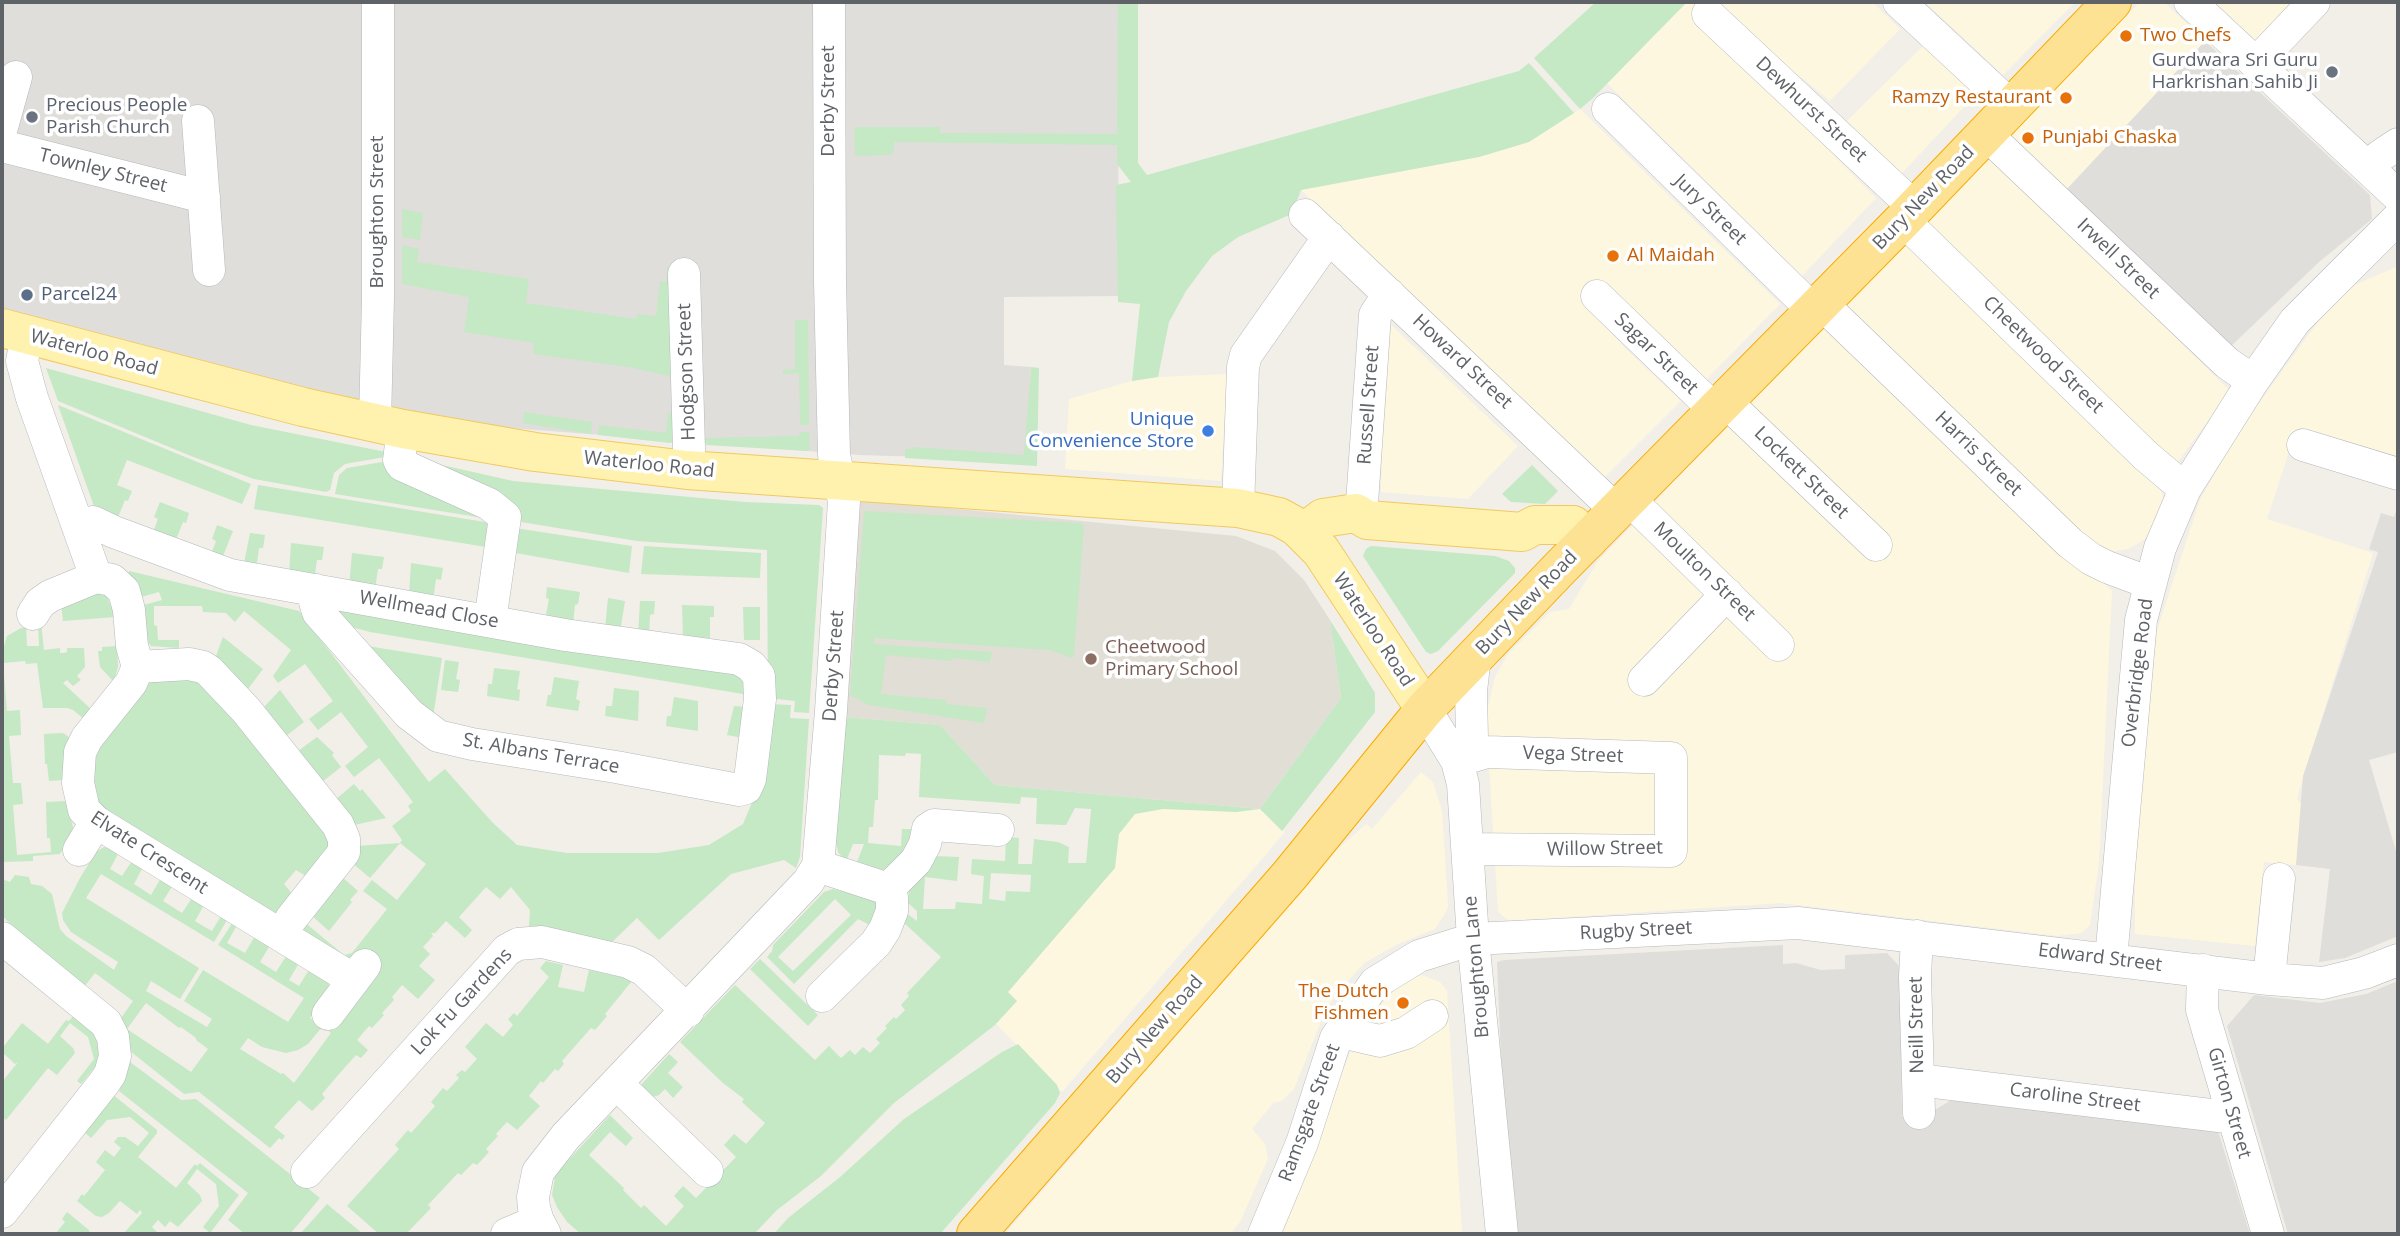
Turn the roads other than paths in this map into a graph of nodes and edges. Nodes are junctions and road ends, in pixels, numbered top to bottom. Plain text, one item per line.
1 (378, 2) edge
2 (829, 2) edge
3 (1899, 2) edge
4 (2112, 2) edge
5 (2190, 2) edge
6 (2315, 2) edge
7 (1708, 14) dead end
8 (2256, 62) junction
9 (16, 77) dead end
10 (2012, 107) junction
11 (1608, 109) dead end
12 (198, 121) dead end
13 (2, 127) edge
14 (1986, 134) junction
15 (2398, 144) edge
16 (2, 146) edge
17 (2368, 168) junction
18 (2398, 196) edge
19 (204, 197) junction
20 (1909, 213) junction
21 (1306, 215) dead end
22 (2398, 218) edge
23 (1329, 237) junction
24 (209, 270) dead end
25 (684, 274) dead end
26 (1389, 294) junction
27 (1597, 296) dead end
28 (1817, 306) junction
29 (14, 331) edge
30 (2253, 381) junction
31 (1721, 406) junction
32 (389, 426) junction
33 (2303, 445) dead end
34 (687, 470) junction
35 (2398, 474) edge
36 (839, 480) junction
37 (2185, 489) junction
38 (1623, 505) junction
39 (1238, 508) junction
40 (1367, 520) junction
41 (78, 527) junction
42 (1522, 532) junction
43 (1588, 540) junction
44 (1312, 542) junction
45 (1876, 545) dead end
46 (1560, 568) junction
47 (96, 577) junction
48 (2150, 583) junction
49 (316, 590) junction
50 (1727, 594) junction
51 (33, 614) dead end
52 (490, 621) junction
53 (1778, 645) dead end
54 (1475, 656) junction
55 (138, 667) junction
56 (1644, 680) dead end
57 (760, 699) joint
58 (1425, 709) junction
59 (1457, 761) junction
60 (1671, 778) joint
61 (96, 822) junction
62 (998, 830) dead end
63 (1468, 849) junction
64 (79, 850) dead end
65 (818, 866) junction
66 (2279, 879) dead end
67 (888, 889) junction
68 (290, 919) dead end
69 (1798, 923) joint
70 (1917, 936) junction
71 (2, 938) edge
72 (1473, 939) junction
73 (2111, 959) junction
74 (2398, 960) edge
75 (2203, 970) junction
76 (2269, 979) junction
77 (822, 996) dead end
78 (688, 1011) junction
79 (328, 1014) dead end
80 (1432, 1016) dead end
81 (1341, 1032) junction
82 (1918, 1080) junction
83 (617, 1084) junction
84 (2231, 1112) junction
85 (1919, 1113) dead end
86 (707, 1171) dead end
87 (307, 1172) dead end
88 (2, 1212) edge
89 (542, 1228) edge
90 (508, 1234) edge
91 (976, 1234) edge
92 (1264, 1234) edge
93 (1503, 1234) edge
94 (2268, 1234) edge

1 - 32 street, Broughton Street
2 - 36 street, Derby Street
3 - 10 street
4 - 10 highway, Bury New Road
5 - 8 street
6 - 8 street
7 - 20 street, Dewhurst Street
8 - 17 street
9 - 13 street
10 - 14 highway, Bury New Road
11 - 28 street, Jury Street
12 - 19 street
14 - 20 highway, Bury New Road
14 - 30 street, Irwell Street
15 - 17 street
16 - 19 street, Townley Street
17 - 18 street
19 - 24 street
20 - 28 highway, Bury New Road
20 - 37 street, Cheetwood Street
21 - 23 street, Howard Street
22 - 30 street, Overbridge Road
23 - 26 street, Howard Street
23 - 39 street
25 - 34 street, Hodgson Street
26 - 38 street, Howard Street
26 - 40 street, Russell Street
27 - 31 street, Sagar Street
28 - 31 highway, Bury New Road
28 - 48 street, Harris Street
29 - 32 main road, Waterloo Road
29 - 41 street
30 - 37 street, Overbridge Road
31 - 38 highway, Bury New Road
31 - 45 street, Lockett Street
32 - 34 main road, Waterloo Road
32 - 52 street, Broughton Street
33 - 35 street
34 - 36 main road, Waterloo Road
36 - 39 main road, Waterloo Road
36 - 65 street, Derby Street
37 - 48 street, Overbridge Road
38 - 43 highway, Bury New Road
38 - 50 street, Moulton Street
39 - 44 main road, Waterloo Road
40 - 42 main road
40 - 44 main road, Waterloo Road
41 - 47 street
41 - 49 street, Wellmead Close
42 - 43 main road
42 - 46 main road
43 - 46 highway, Bury New Road
44 - 58 main road, Waterloo Road
46 - 54 highway, Bury New Road
47 - 51 street
47 - 55 street
48 - 73 street, Overbridge Road
49 - 52 street, Wellmead Close
49 - 57 street, St. Albans Terrace
50 - 53 street, Moulton Street
50 - 56 street
52 - 57 street, Wellmead Close
54 - 58 highway, Bury New Road
54 - 59 street
55 - 61 street, Elvate Crescent
55 - 68 street
58 - 59 street, Broughton Lane
58 - 91 highway, Bury New Road
59 - 60 street, Vega Street
59 - 63 street, Broughton Lane
60 - 63 street, Willow Street
61 - 64 street
61 - 79 street, Elvate Crescent
62 - 67 street
63 - 72 street, Broughton Lane
65 - 67 street
65 - 78 street
66 - 76 street
67 - 77 street
69 - 70 street, Edward Street
69 - 72 street, Rugby Street
70 - 73 street, Edward Street
70 - 82 street, Neill Street
71 - 88 street
72 - 81 street, Ramsgate Street
72 - 93 street, Broughton Lane
73 - 75 street, Edward Street
74 - 76 street, Edward Street
75 - 76 street, Edward Street
75 - 84 street, Girton Street
78 - 83 street
78 - 87 street, Lok Fu Gardens
80 - 81 street
81 - 92 street, Ramsgate Street
82 - 84 street, Caroline Street
82 - 85 street, Neill Street
83 - 86 street
83 - 89 street
84 - 94 street, Girton Street
89 - 90 street

